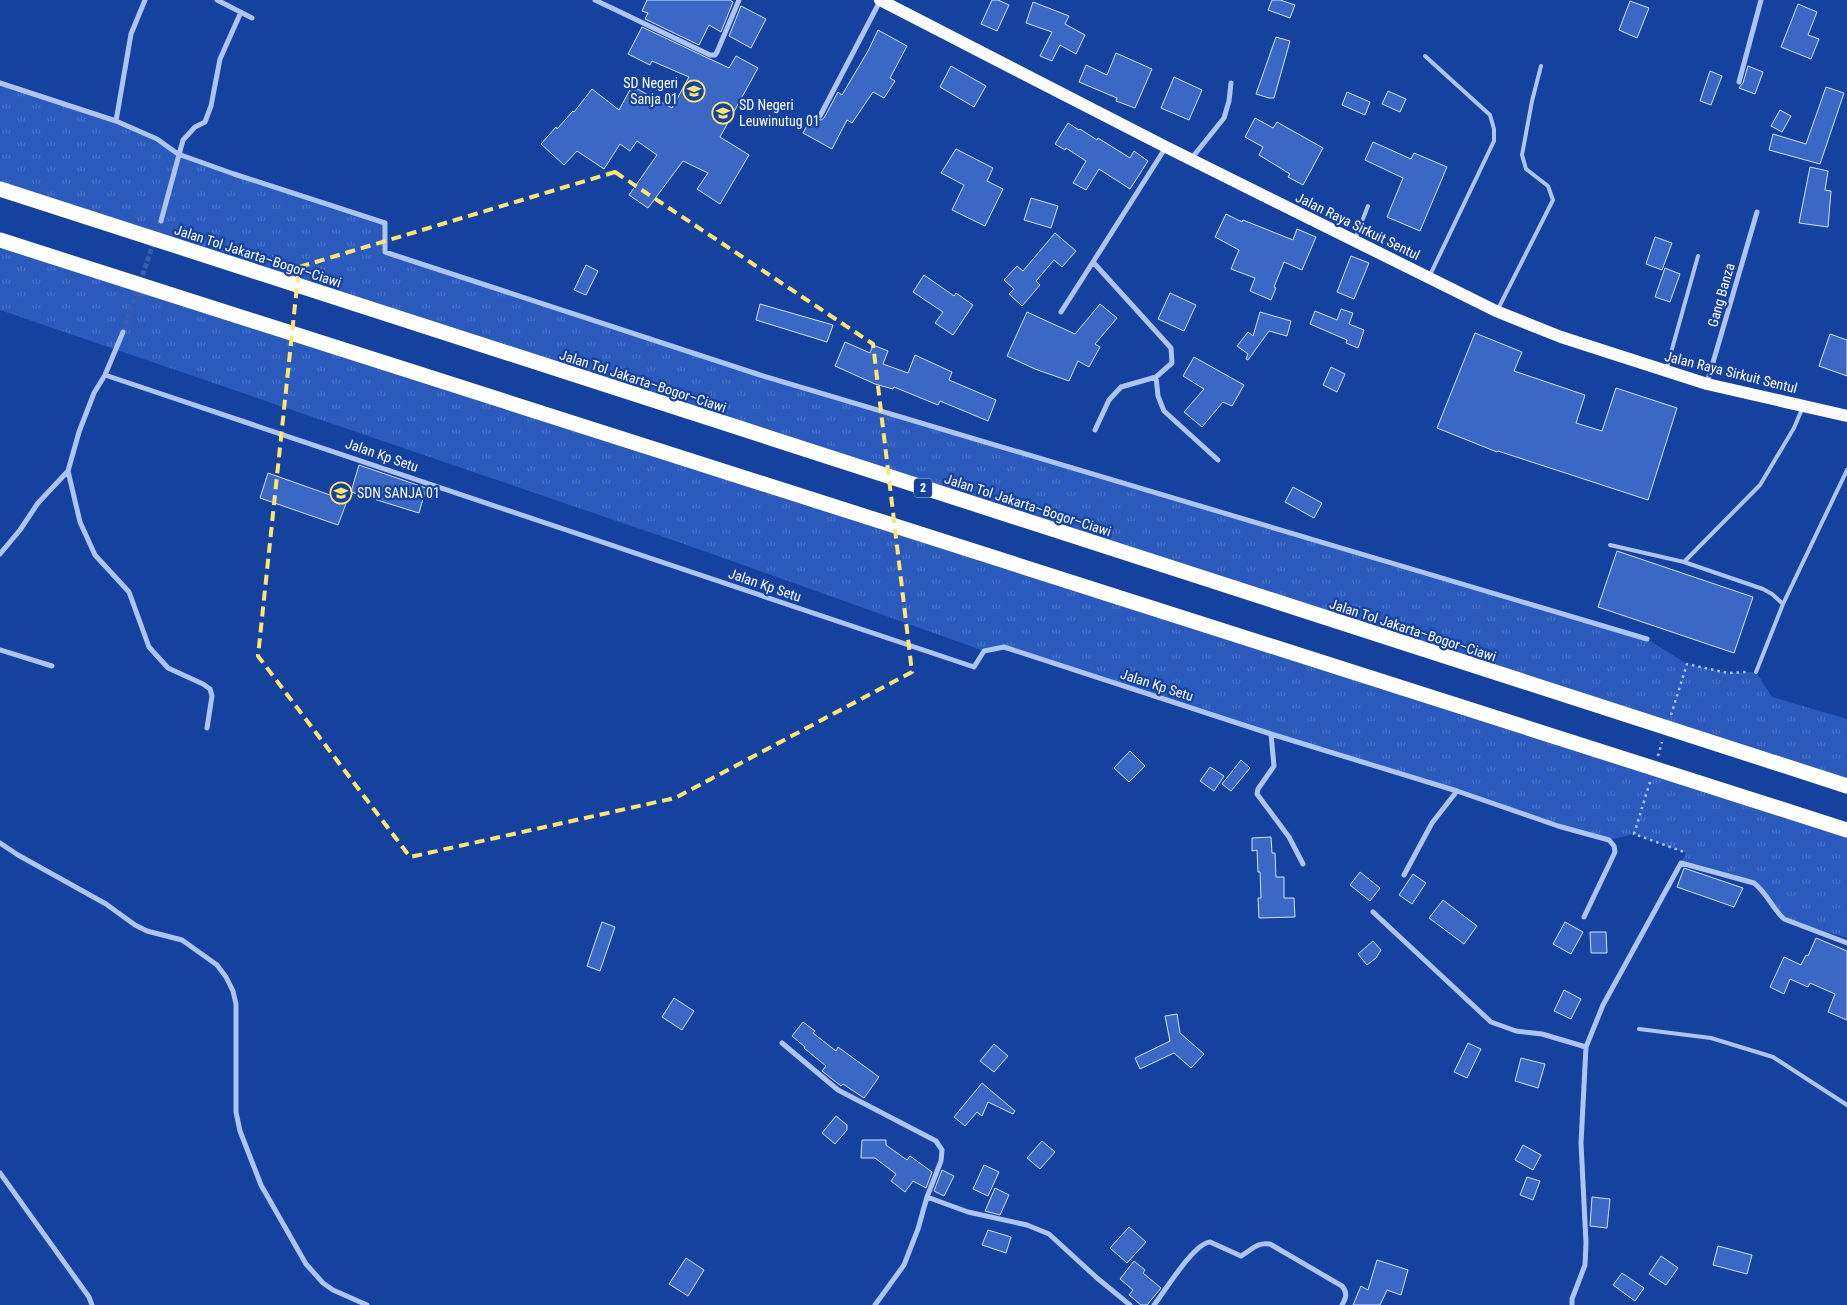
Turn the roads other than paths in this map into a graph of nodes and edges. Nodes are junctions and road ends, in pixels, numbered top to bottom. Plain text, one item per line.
1 (145, 0) edge
2 (217, 0) edge
3 (595, 0) edge
4 (739, 0) edge
5 (880, 0) edge
6 (1761, 0) edge
7 (241, 12) junction
8 (252, 18) dead end
9 (1425, 56) dead end
10 (1541, 66) dead end
11 (1739, 82) dead end
12 (0, 83) edge
13 (1230, 83) dead end
14 (820, 116) dead end
15 (116, 121) junction
16 (1166, 147) junction
17 (178, 154) junction
18 (1191, 160) junction
19 (0, 189) edge
20 (1368, 206) dead end
21 (1757, 212) dead end
22 (161, 221) tunnel mouth
23 (0, 240) edge
24 (1354, 241) junction
25 (1698, 256) dead end
26 (1093, 262) junction
27 (1429, 278) junction
28 (1496, 311) junction
29 (1061, 312) dead end
30 (123, 332) tunnel mouth
31 (1666, 372) junction
32 (105, 375) junction
33 (1156, 377) junction
34 (1707, 384) junction
35 (1803, 406) junction
36 (1847, 416) edge
37 (1095, 430) dead end
38 (1218, 460) dead end
39 (68, 470) junction
40 (1847, 470) edge
41 (1610, 545) dead end
42 (0, 554) edge
43 (1684, 562) junction
44 (1783, 604) junction
45 (1647, 639) dead end
46 (0, 650) edge
47 (52, 666) dead end
48 (1756, 672) road end
49 (207, 728) dead end
50 (1271, 734) junction
51 (1847, 786) edge
52 (1457, 791) junction
53 (1847, 830) edge
54 (1, 845) edge
55 (1303, 864) dead end
56 (1404, 875) dead end
57 (1373, 912) dead end
58 (1584, 917) dead end
59 (1847, 943) edge
60 (1639, 1029) dead end
61 (782, 1043) dead end
62 (1586, 1047) junction
63 (1847, 1105) edge
64 (0, 1173) edge
65 (927, 1197) junction
66 (92, 1305) edge
67 (367, 1305) edge
68 (875, 1305) edge
69 (1130, 1305) edge
70 (1154, 1305) edge
71 (1342, 1305) edge
72 (1572, 1305) edge

1 - 15 street
2 - 7 street
3 - 4 street
5 - 14 street
5 - 16 main road, Jalan Raya Sirkuit Sentul
6 - 11 street
7 - 8 street
7 - 17 street
9 - 27 lane
10 - 28 lane
12 - 15 street
13 - 18 street
15 - 17 street
16 - 18 main road, Jalan Raya Sirkuit Sentul
16 - 26 street
17 - 22 street
17 - 45 street
18 - 24 main road, Jalan Raya Sirkuit Sentul
19 - 51 highway, Jalan Tol Jakarta–Bogor–Ciawi / 2
20 - 24 lane
21 - 34 street, Gang Banza
23 - 53 highway
24 - 27 main road, Jalan Raya Sirkuit Sentul
25 - 31 lane
26 - 29 street
26 - 33 street
27 - 28 main road, Jalan Raya Sirkuit Sentul
28 - 31 main road, Jalan Raya Sirkuit Sentul
30 - 32 street
31 - 34 main road, Jalan Raya Sirkuit Sentul
32 - 39 street
32 - 50 street, Jalan Kp Setu
33 - 37 street
33 - 38 street
34 - 35 main road, Jalan Raya Sirkuit Sentul
35 - 36 main road, Jalan Raya Sirkuit Sentul
35 - 43 lane
39 - 42 street
39 - 49 street
40 - 44 lane
41 - 43 lane
43 - 44 lane
44 - 48 lane
46 - 47 street
50 - 52 street
50 - 55 street
52 - 56 street
52 - 58 street
54 - 67 street
57 - 62 street
59 - 62 street
60 - 63 lane
61 - 65 street
62 - 72 street
64 - 66 street
65 - 68 street
65 - 69 street
70 - 71 street

